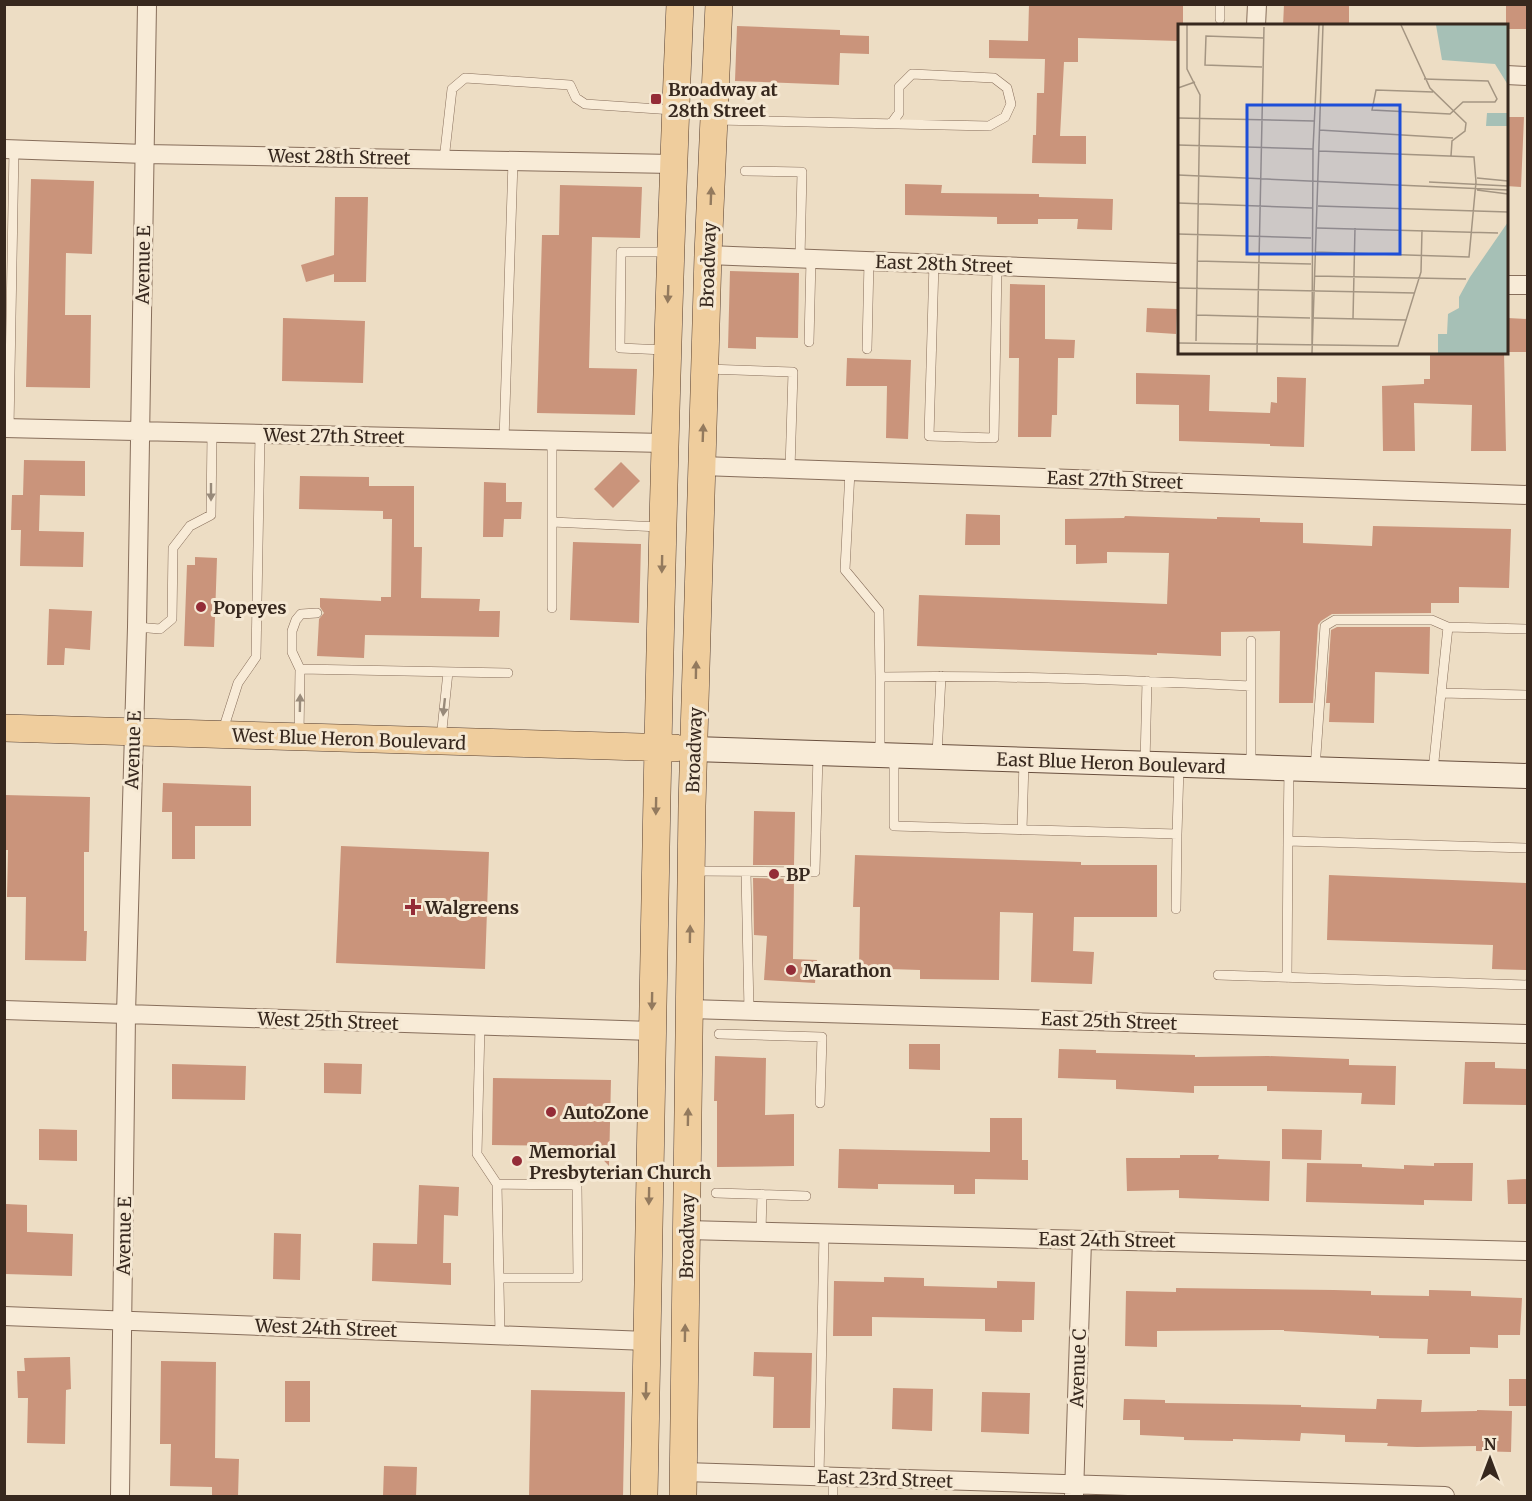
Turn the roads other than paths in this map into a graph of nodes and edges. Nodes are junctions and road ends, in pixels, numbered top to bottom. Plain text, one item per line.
1 (147, 4) edge
2 (680, 4) edge
3 (719, 4) edge
4 (1220, 4) edge
5 (1257, 4) edge
6 (1220, 19) dead end
7 (1256, 24) edge
8 (678, 40) junction
9 (1508, 75) edge
10 (1527, 76) edge
11 (675, 110) junction
12 (714, 120) junction
13 (891, 124) junction
14 (9, 149) edge
15 (145, 154) junction
16 (444, 160) junction
17 (513, 161) junction
18 (673, 164) junction
19 (745, 171) dead end
20 (669, 252) junction
21 (708, 255) junction
22 (806, 259) junction
23 (869, 261) junction
24 (934, 263) junction
25 (997, 266) junction
26 (1178, 273) edge
27 (1508, 285) edge
28 (1527, 285) edge
29 (809, 342) dead end
30 (867, 349) dead end
31 (667, 350) junction
32 (705, 369) junction
33 (7, 428) edge
34 (140, 433) junction
35 (212, 434) junction
36 (260, 435) junction
37 (504, 440) junction
38 (552, 441) junction
39 (664, 443) junction
40 (702, 466) junction
41 (790, 469) junction
42 (850, 471) junction
43 (1527, 495) edge
44 (552, 522) junction
45 (663, 527) junction
46 (552, 608) dead end
47 (317, 613) dead end
48 (137, 627) junction
49 (1448, 627) junction
50 (1527, 629) edge
51 (1251, 641) dead end
52 (300, 669) junction
53 (448, 672) junction
54 (508, 673) dead end
55 (941, 676) junction
56 (880, 677) junction
57 (1147, 681) junction
58 (1251, 686) junction
59 (1441, 693) junction
60 (1527, 695) edge
61 (4, 728) edge
62 (134, 732) junction
63 (221, 735) junction
64 (299, 737) junction
65 (441, 742) junction
66 (658, 748) junction
67 (694, 749) junction
68 (818, 754) junction
69 (887, 756) junction
70 (936, 758) junction
71 (1024, 760) junction
72 (1145, 764) junction
73 (1179, 765) junction
74 (1251, 768) junction
75 (1289, 769) junction
76 (1315, 769) junction
77 (1433, 773) junction
78 (1527, 776) edge
79 (1022, 830) junction
80 (1177, 834) junction
81 (1288, 841) junction
82 (1527, 848) edge
83 (691, 871) junction
84 (746, 873) junction
85 (1176, 909) dead end
86 (1218, 975) dead end
87 (1287, 978) junction
88 (1527, 984) edge
89 (690, 1009) junction
90 (4, 1010) edge
91 (749, 1010) junction
92 (126, 1014) junction
93 (822, 1024) junction
94 (480, 1025) junction
95 (652, 1031) junction
96 (719, 1034) dead end
97 (1527, 1034) edge
98 (820, 1103) dead end
99 (497, 1184) junction
100 (716, 1193) dead end
101 (762, 1194) junction
102 (806, 1196) dead end
103 (687, 1230) junction
104 (761, 1232) junction
105 (824, 1234) junction
106 (1082, 1240) junction
107 (1527, 1251) edge
108 (500, 1278) junction
109 (4, 1316) edge
110 (123, 1320) junction
111 (500, 1335) junction
112 (647, 1341) junction
113 (826, 1477) junction
114 (683, 1485) edge
115 (1075, 1490) edge
116 (120, 1497) edge
117 (644, 1497) edge
118 (833, 1497) edge
119 (1445, 1497) edge

1 - 15 street, Avenue E
2 - 8 main road, Broadway
3 - 12 main road, Broadway
4 - 6 lane
5 - 7 street
8 - 11 main road, Broadway
8 - 21 main road
9 - 10 street
11 - 16 lane
11 - 18 main road, Broadway
12 - 13 lane
21 -> 12 main road, Broadway
13 - 13 lane
14 - 15 street, West 28th Street
14 - 33 lane
15 - 16 street, West 28th Street
15 - 34 street, Avenue E
16 - 17 street, West 28th Street
17 - 18 street, West 28th Street
17 - 37 lane
18 - 20 main road, Broadway
19 - 22 lane
20 -> 31 main road, Broadway
20 - 31 lane
21 - 22 street, East 28th Street
21 - 32 main road, Broadway
22 - 23 street, East 28th Street
22 - 29 lane
23 - 24 street, East 28th Street
23 - 30 lane
24 - 25 street, East 28th Street
24 - 25 lane
25 - 26 street, East 28th Street
27 - 28 street
31 - 39 main road, Broadway
40 -> 32 main road, Broadway
32 - 41 lane
33 - 34 street, West 27th Street
34 - 35 street, West 27th Street
34 - 48 street, Avenue E
35 - 36 street, West 27th Street
35 -> 48 lane
36 - 37 street, West 27th Street
36 - 63 lane
37 - 38 street, West 27th Street
38 - 39 street, West 27th Street
38 - 44 lane
39 - 45 main road, Broadway
40 - 41 street, East 27th Street
67 -> 40 main road, Broadway
41 - 42 street, East 27th Street
42 - 43 street, East 27th Street
42 - 56 lane
44 - 45 lane
44 - 46 lane
45 -> 66 main road, Broadway
47 - 52 lane
48 - 62 street, Avenue E
49 - 50 lane
49 - 59 lane
49 - 76 lane
51 - 58 lane
52 - 53 lane
64 -> 52 lane
53 - 54 lane
53 -> 65 lane
55 - 56 lane
55 - 57 lane
55 - 70 lane
56 - 69 lane
57 - 58 lane
57 - 72 lane
58 - 74 lane
59 - 60 lane
59 - 77 lane
61 - 62 main road, West Blue Heron Boulevard
62 - 63 main road, West Blue Heron Boulevard
62 - 92 street, Avenue E
63 - 64 main road, West Blue Heron Boulevard
64 - 65 main road, West Blue Heron Boulevard
65 - 66 main road, West Blue Heron Boulevard
66 - 67 main road, West Blue Heron Boulevard
66 -> 95 main road, Broadway
67 - 68 main road, East Blue Heron Boulevard
67 - 83 main road, Broadway
68 - 69 main road, East Blue Heron Boulevard
68 - 84 lane
69 - 70 main road, East Blue Heron Boulevard
69 - 79 lane
70 - 71 main road, East Blue Heron Boulevard
71 - 72 main road, East Blue Heron Boulevard
71 - 79 lane
72 - 73 main road, East Blue Heron Boulevard
73 - 74 main road, East Blue Heron Boulevard
73 - 80 lane
74 - 75 main road, East Blue Heron Boulevard
75 - 76 main road, East Blue Heron Boulevard
75 - 81 lane
76 - 77 main road, East Blue Heron Boulevard
77 - 78 main road, East Blue Heron Boulevard
79 - 80 lane
80 - 85 lane
81 - 82 lane
81 - 87 lane
83 - 84 lane
89 -> 83 main road, Broadway
84 - 91 lane
86 - 87 lane
87 - 88 lane
89 - 91 street, East 25th Street
103 -> 89 main road, Broadway
90 - 92 street, West 25th Street
91 - 93 street, East 25th Street
92 - 94 street, West 25th Street
92 - 110 street, Avenue E
93 - 96 lane
93 - 97 street, East 25th Street
93 - 98 lane
94 - 95 street, West 25th Street
94 - 99 lane
95 -> 112 main road, Broadway
99 - 108 lane
99 - 108 lane
100 - 101 lane
101 - 102 lane
101 - 104 lane
103 - 104 street, East 24th Street
114 -> 103 main road, Broadway
104 - 105 street, East 24th Street
105 - 106 street, East 24th Street
105 - 113 lane
106 - 107 street, East 24th Street
106 - 115 street, Avenue C
108 - 111 lane
109 - 110 street, West 24th Street
110 - 111 street, West 24th Street
110 - 116 street, Avenue E
111 - 112 street, West 24th Street
112 -> 117 main road, Broadway
113 - 114 street, East 23rd Street
113 - 115 street, East 23rd Street
113 - 118 lane
115 - 119 street, East 23rd Street

